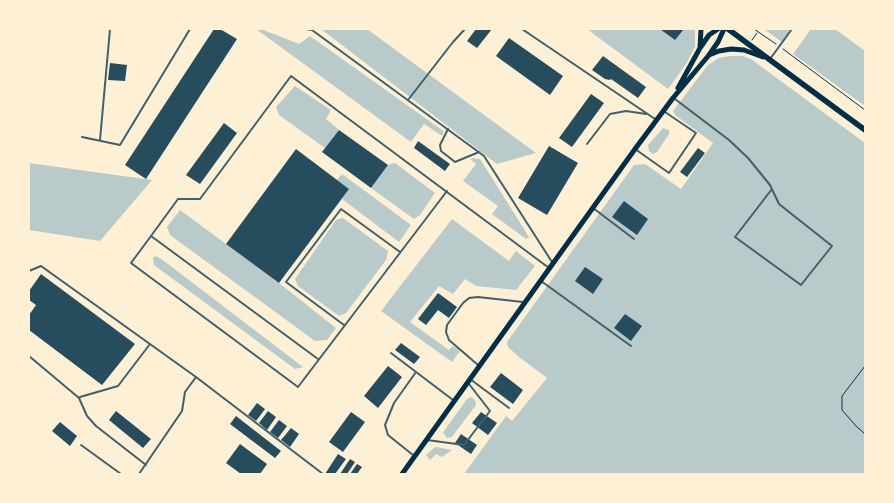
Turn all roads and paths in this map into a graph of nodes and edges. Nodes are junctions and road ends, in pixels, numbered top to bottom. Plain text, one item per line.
1 (110, 29) edge
2 (190, 29) edge
3 (306, 29) edge
4 (466, 29) edge
5 (522, 29) edge
6 (701, 29) edge
7 (718, 29) edge
8 (724, 29) edge
9 (728, 29) edge
10 (754, 29) edge
11 (792, 29) edge
12 (780, 46) junction
13 (700, 48) junction
14 (709, 55) junction
15 (770, 59) junction
16 (673, 98) junction
17 (408, 100) junction
18 (865, 110) edge
19 (664, 111) junction
20 (651, 116) junction
21 (657, 120) junction
22 (448, 129) junction
23 (865, 130) edge
24 (82, 137) dead end
25 (100, 140) junction
26 (587, 144) dead end
27 (635, 149) junction
28 (479, 152) junction
29 (772, 189) junction
30 (447, 191) junction
31 (593, 208) junction
32 (151, 236) junction
33 (634, 239) dead end
34 (400, 252) junction
35 (551, 266) junction
36 (29, 270) edge
37 (541, 281) junction
38 (526, 302) junction
39 (344, 325) junction
40 (150, 344) junction
41 (631, 346) dead end
42 (391, 353) dead end
43 (29, 356) edge
44 (318, 359) junction
45 (480, 366) junction
46 (865, 366) edge
47 (416, 372) junction
48 (196, 377) junction
49 (469, 381) junction
50 (79, 398) junction
51 (454, 401) junction
52 (509, 408) dead end
53 (865, 434) edge
54 (427, 440) junction
55 (81, 445) dead end
56 (415, 456) junction
57 (146, 465) junction
58 (121, 474) edge
59 (140, 474) edge
60 (322, 474) edge
61 (402, 474) edge

1 - 25 lane
2 - 25 lane
3 - 17 lane
4 - 17 lane
5 - 20 lane
6 - 13 main road
7 - 13 main road
8 - 14 main road
9 - 15 main road
10 - 12 path
11 - 12 lane
12 - 15 lane
12 - 18 path
13 - 16 main road
14 - 15 main road
14 - 16 main road
15 - 23 main road
16 - 19 main road
16 - 29 lane
17 - 22 lane
19 - 21 main road
19 - 27 lane
20 - 21 lane
20 - 26 lane
21 - 27 main road
22 - 28 lane
22 - 28 lane
24 - 25 lane
27 - 31 main road
28 - 35 lane
29 - 29 lane
30 - 32 lane
30 - 34 lane
30 - 35 lane
31 - 33 lane
31 - 35 main road
32 - 44 lane
32 - 44 lane
34 - 39 lane
34 - 39 lane
35 - 37 main road
36 - 40 lane
37 - 38 main road
37 - 41 lane
38 - 45 main road
38 - 45 lane
39 - 44 lane
40 - 48 lane
40 - 50 lane
42 - 47 lane
43 - 50 lane
45 - 49 main road
46 - 53 path
47 - 51 lane
47 - 56 lane
48 - 57 lane
48 - 60 lane
49 - 51 main road
49 - 52 lane
49 - 54 lane
50 - 57 lane
51 - 54 main road
54 - 56 main road
55 - 58 lane
56 - 61 main road
57 - 59 lane

